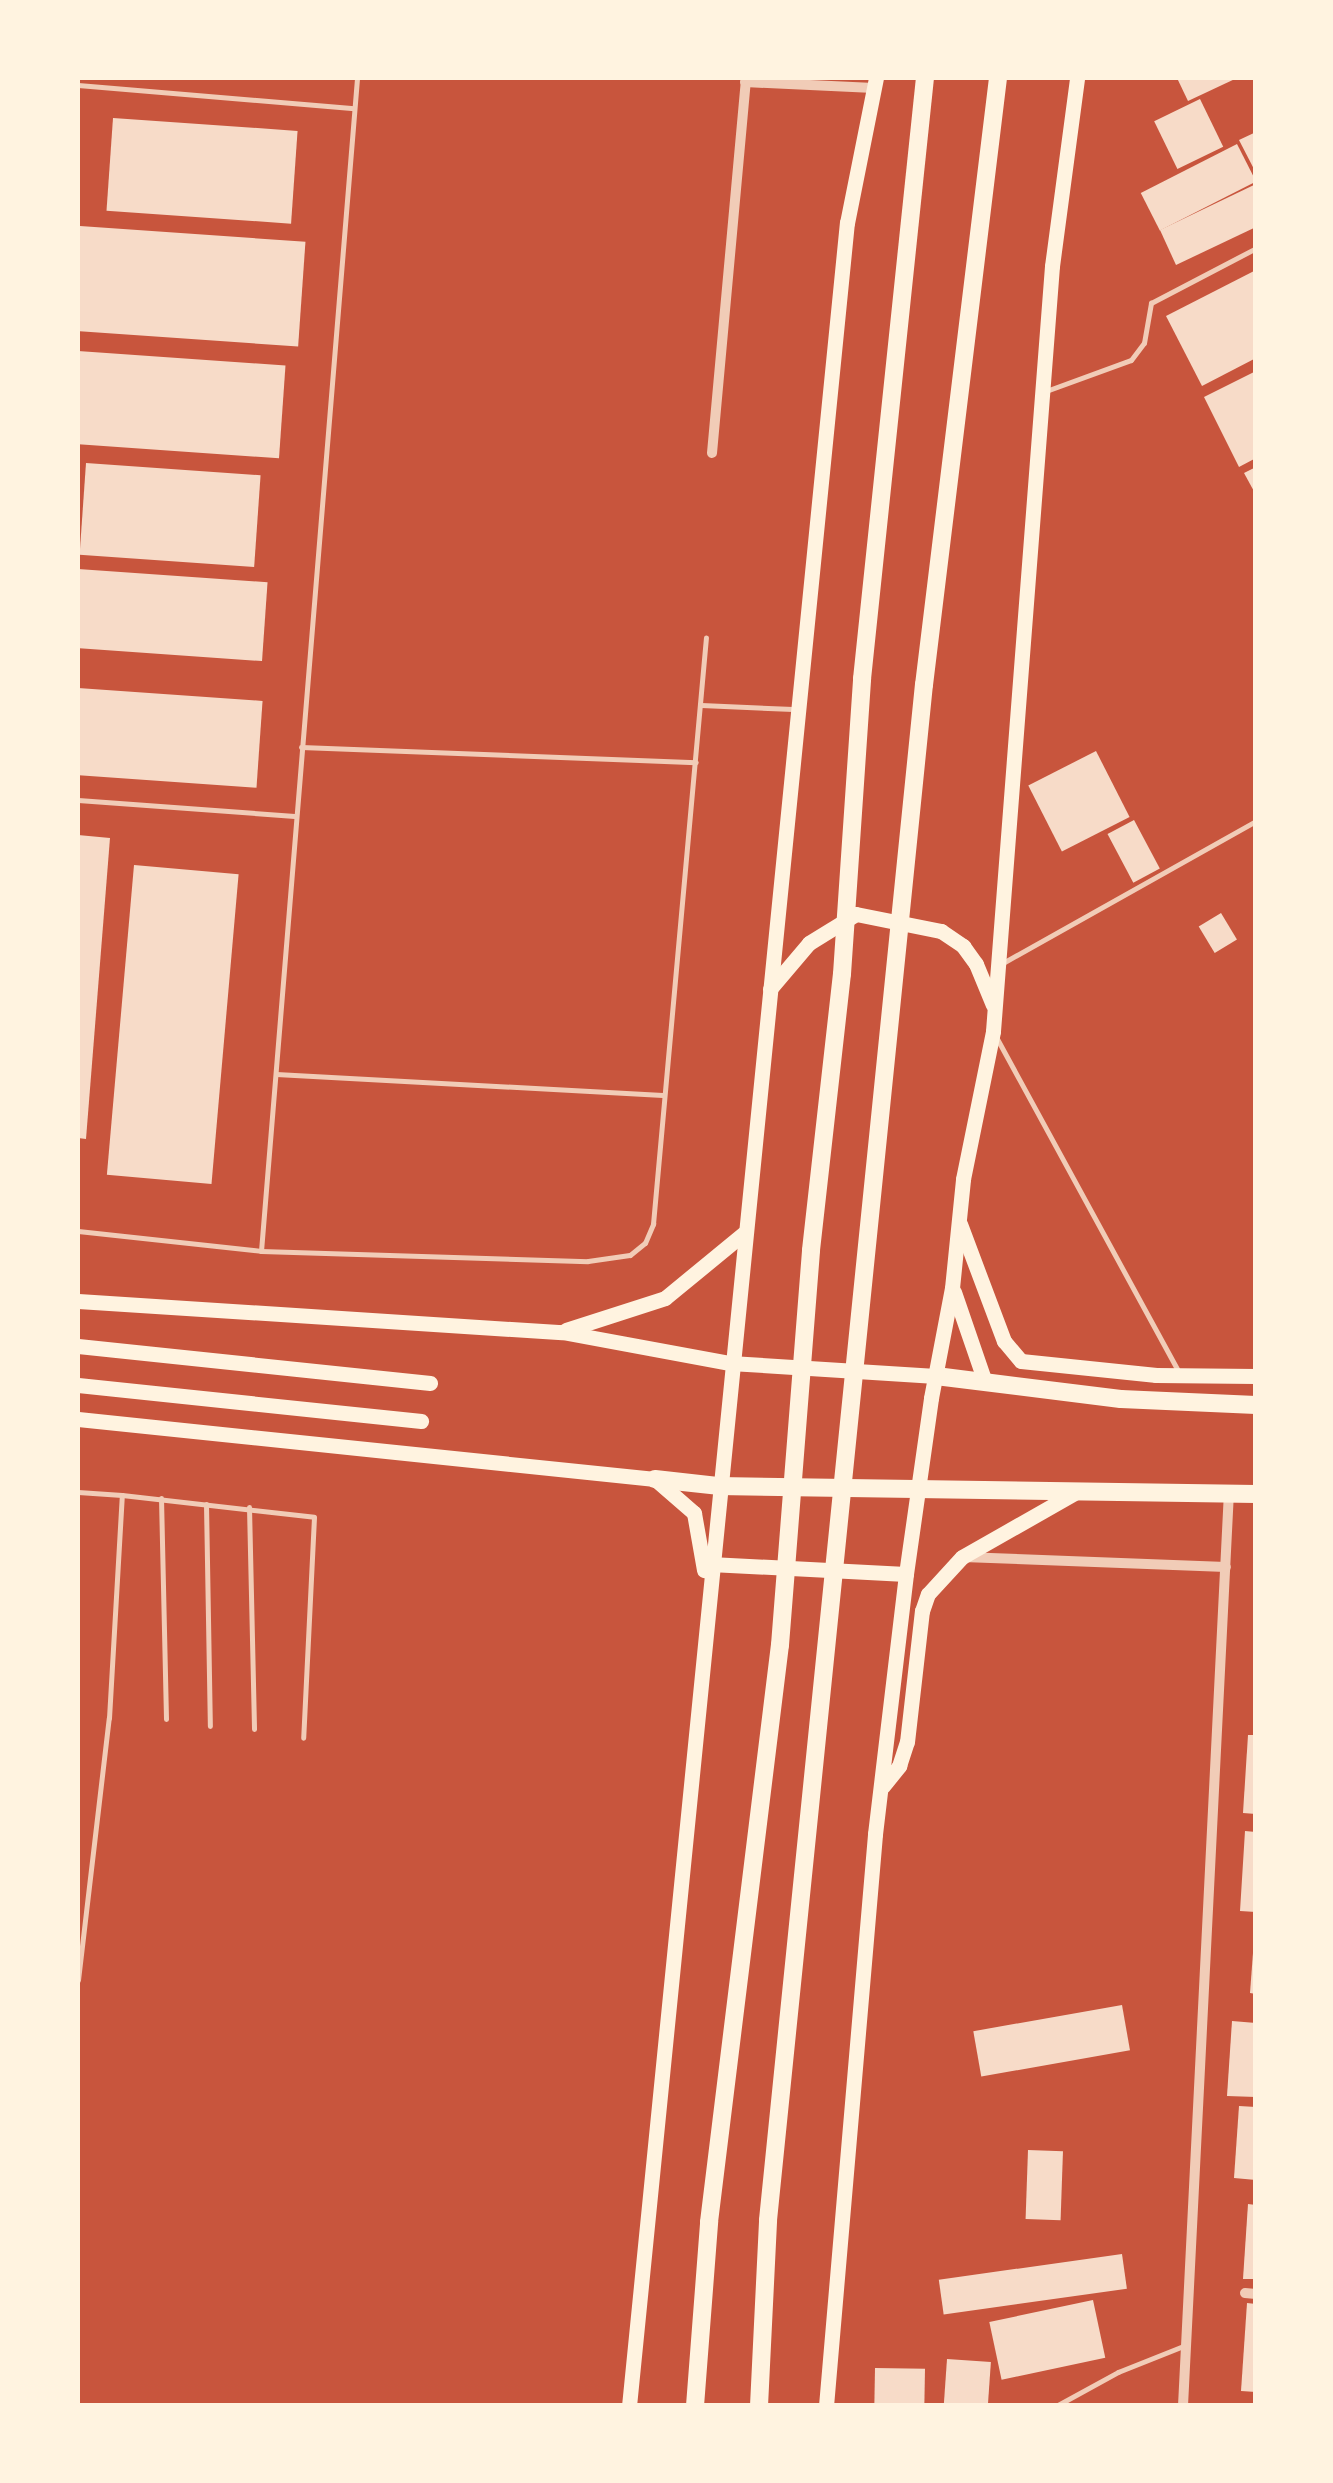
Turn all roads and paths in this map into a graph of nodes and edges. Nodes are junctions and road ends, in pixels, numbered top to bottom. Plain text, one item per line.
1 (357, 78) edge
2 (925, 78) edge
3 (998, 78) edge
4 (1077, 78) edge
5 (745, 80) edge
6 (875, 82) edge
7 (78, 85) edge
8 (354, 108) junction
9 (1256, 248) edge
10 (1043, 392) junction
11 (712, 452) dead end
12 (706, 637) dead end
13 (701, 706) junction
14 (798, 710) junction
15 (301, 747) junction
16 (696, 762) junction
17 (78, 800) edge
18 (294, 816) junction
19 (1256, 820) edge
20 (998, 966) junction
21 (770, 989) junction
22 (994, 1007) junction
23 (993, 1031) junction
24 (276, 1074) junction
25 (662, 1095) junction
26 (959, 1220) junction
27 (78, 1231) edge
28 (744, 1233) junction
29 (261, 1252) junction
30 (952, 1288) junction
31 (78, 1301) edge
32 (562, 1332) junction
33 (78, 1346) edge
34 (730, 1363) junction
35 (1180, 1375) junction
36 (936, 1376) junction
37 (1256, 1376) edge
38 (430, 1382) dead end
39 (985, 1382) junction
40 (78, 1385) edge
41 (1256, 1406) edge
42 (78, 1419) edge
43 (421, 1421) dead end
44 (654, 1478) junction
45 (718, 1486) junction
46 (1082, 1489) junction
47 (917, 1490) junction
48 (78, 1492) edge
49 (1230, 1493) junction
50 (1256, 1494) edge
51 (122, 1495) junction
52 (161, 1498) junction
53 (206, 1503) junction
54 (249, 1507) junction
55 (962, 1557) junction
56 (710, 1564) junction
57 (1226, 1567) junction
58 (906, 1574) junction
59 (708, 1590) junction
60 (166, 1719) dead end
61 (210, 1726) dead end
62 (254, 1729) dead end
63 (303, 1738) dead end
64 (883, 1786) junction
65 (80, 1932) edge
66 (78, 1980) edge
67 (1186, 2346) junction
68 (629, 2406) edge
69 (695, 2406) edge
70 (760, 2406) edge
71 (826, 2406) edge
72 (1056, 2406) edge
73 (1183, 2406) edge

1 - 8 lane
2 - 69 highway
3 - 70 highway
4 - 10 main road
5 - 6 street
5 - 11 street
6 - 14 main road
7 - 8 lane
8 - 15 lane
9 - 10 lane
10 - 20 main road
12 - 13 lane
13 - 14 lane
13 - 16 lane
14 - 21 main road
15 - 16 lane
15 - 18 lane
16 - 25 lane
17 - 18 lane
18 - 24 lane
19 - 20 lane
20 - 22 main road
21 - 22 main road
21 - 28 main road
22 - 23 main road
23 - 26 main road
23 - 35 lane
24 - 25 lane
24 - 29 lane
25 - 29 lane
26 - 30 main road
26 - 35 main road
27 - 29 lane
28 - 32 main road
28 - 34 main road
30 - 36 main road
30 - 39 main road
31 - 32 main road
32 - 34 main road
33 - 38 main road
34 - 36 main road
34 - 45 main road
35 - 37 main road
36 - 39 highway
36 - 47 main road
39 - 41 highway
40 - 43 main road
42 - 44 main road
44 - 45 highway
44 - 59 main road
45 - 47 highway
45 - 56 main road
46 - 47 highway
46 - 49 highway
46 - 55 main road
47 - 58 main road
48 - 51 lane
49 - 50 highway
49 - 57 street
51 - 52 lane
51 - 65 lane
52 - 53 lane
52 - 60 lane
53 - 54 lane
53 - 61 lane
54 - 62 lane
54 - 63 lane
55 - 57 street
55 - 64 main road
56 - 58 main road
56 - 59 main road
57 - 67 street
58 - 64 main road
59 - 68 main road
64 - 71 main road
65 - 66 lane
67 - 72 lane
67 - 73 street

